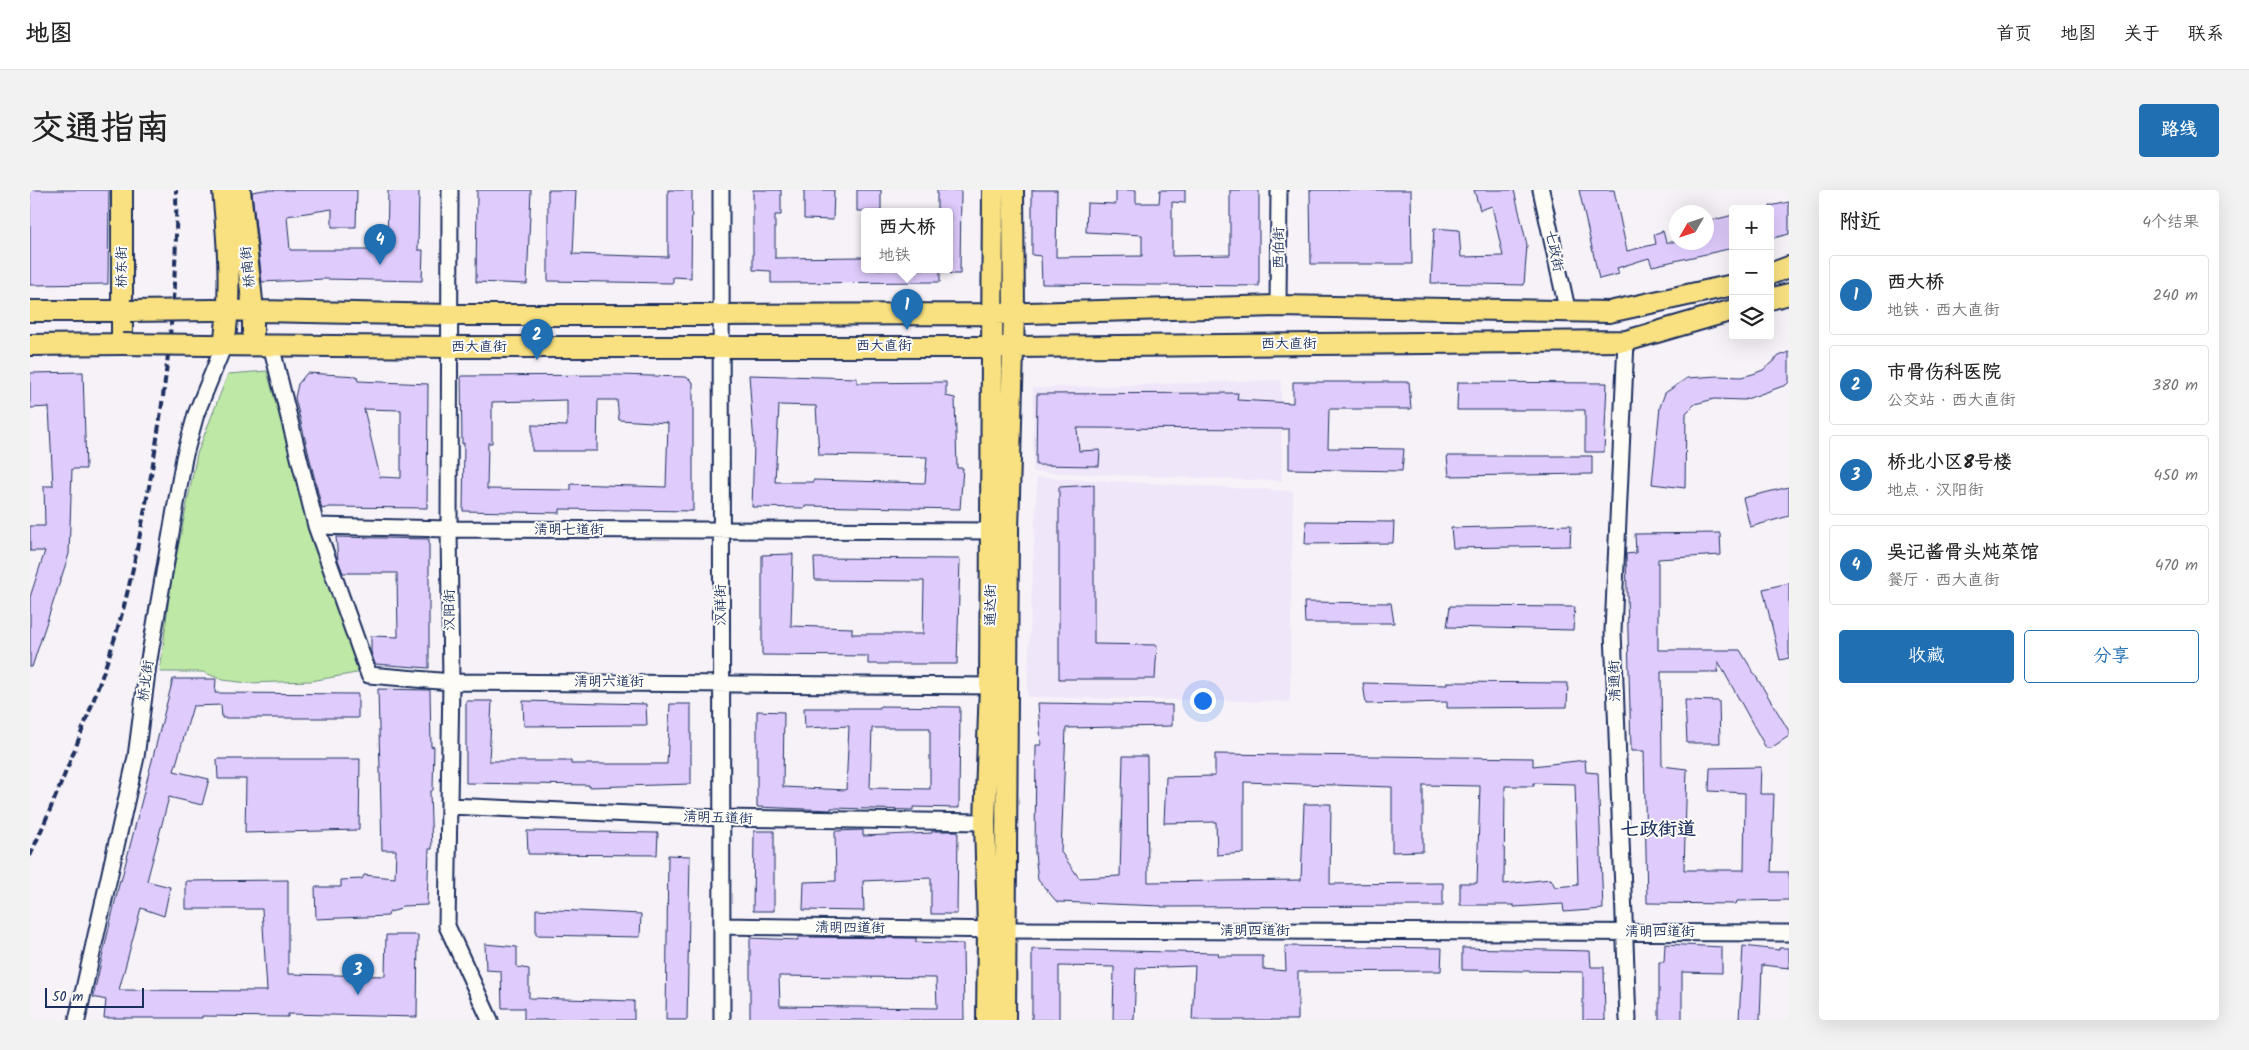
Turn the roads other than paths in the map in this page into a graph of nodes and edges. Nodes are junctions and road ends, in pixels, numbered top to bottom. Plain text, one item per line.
1 (122, 190) edge
2 (223, 190) edge
3 (240, 190) edge
4 (450, 190) edge
5 (721, 190) edge
6 (992, 190) edge
7 (1013, 190) edge
8 (1279, 190) edge
9 (1541, 190) edge
10 (1789, 267) edge
11 (1789, 273) edge
12 (1774, 274) edge
13 (1774, 275) edge
14 (1729, 286) edge
15 (1789, 294) edge
16 (1774, 299) edge
17 (1774, 300) edge
18 (1789, 300) edge
19 (1278, 306) junction
20 (221, 310) junction
21 (253, 310) junction
22 (30, 311) edge
23 (126, 311) junction
24 (1729, 311) edge
25 (1014, 313) junction
26 (1568, 313) junction
27 (993, 314) junction
28 (450, 315) junction
29 (721, 315) junction
30 (1626, 341) junction
31 (30, 344) edge
32 (122, 344) junction
33 (216, 345) junction
34 (262, 345) junction
35 (721, 345) junction
36 (992, 346) junction
37 (1013, 346) junction
38 (451, 347) junction
39 (316, 526) junction
40 (448, 530) junction
41 (721, 530) junction
42 (1000, 531) junction
43 (451, 682) junction
44 (721, 682) junction
45 (999, 686) junction
46 (450, 806) junction
47 (721, 818) junction
48 (985, 822) junction
49 (722, 926) junction
50 (996, 930) junction
51 (1626, 932) junction
52 (1789, 933) edge
53 (77, 1020) edge
54 (490, 1020) edge
55 (722, 1020) edge
56 (987, 1020) edge
57 (1005, 1020) edge
58 (1628, 1020) edge

1 - 23 main road, 桥东街
2 - 20 main road, 桥南街
3 - 21 main road, 桥南街
4 - 28 street, 汉阳街
5 - 29 street, 汉祥街
6 - 27 main road, 通达街
7 - 25 main road, 通达街
8 - 19 street, 西伯街
9 - 26 street, 七政街
10 - 12 main road
11 - 13 main road
14 - 26 main road
15 - 16 main road
17 - 18 main road
19 - 25 main road
19 - 26 main road
20 - 21 main road
20 - 23 main road, bridge
20 - 33 main road, 桥南街
21 - 28 main road
21 - 34 main road, 桥南街
22 - 23 main road
23 - 32 main road, 桥东街
24 - 30 main road, 西大直街
25 - 27 main road
25 - 37 main road, 通达街
27 - 29 main road
27 - 36 main road, 通达街
28 - 29 main road
28 - 38 street, 汉阳街
29 - 35 street, 汉祥街
30 - 37 main road, 西大直街
30 - 51 street, 清通街
31 - 32 main road, 西大直街
32 - 33 main road, 西大直街, bridge
33 - 34 main road, 西大直街
33 - 53 street, 桥北街
34 - 38 main road, 西大直街
34 - 39 street
35 - 36 main road, 西大直街
35 - 38 main road, 西大直街
35 - 41 street, 汉祥街
36 - 37 main road, 西大直街
36 - 42 main road, 通达街
37 - 42 main road, 通达街
38 - 40 street, 汉阳街
39 - 40 street, 清明七道街
39 - 43 street, 清明六道街
40 - 41 street, 清明七道街
40 - 43 street, 汉阳街
41 - 42 street, 清明七道街
41 - 44 street, 汉祥街
42 - 45 main road, 通达街
43 - 44 street, 清明六道街
43 - 46 street, 汉阳街
44 - 45 street, 清明六道街
44 - 47 street, 汉祥街
45 - 48 main road, 通达街
45 - 50 main road, 通达街
46 - 47 street, 清明五道街
46 - 54 street, 汉阳街
47 - 48 street, 清明五道街
47 - 49 street, 汉祥街
48 - 50 main road, 通达街
49 - 50 street, 清明四道街
49 - 55 street, 汉祥街
50 - 51 street, 清明四道街
50 - 56 main road, 通达街
50 - 57 main road, 通达街
51 - 52 street, 清明四道街
51 - 58 street, 清通街

